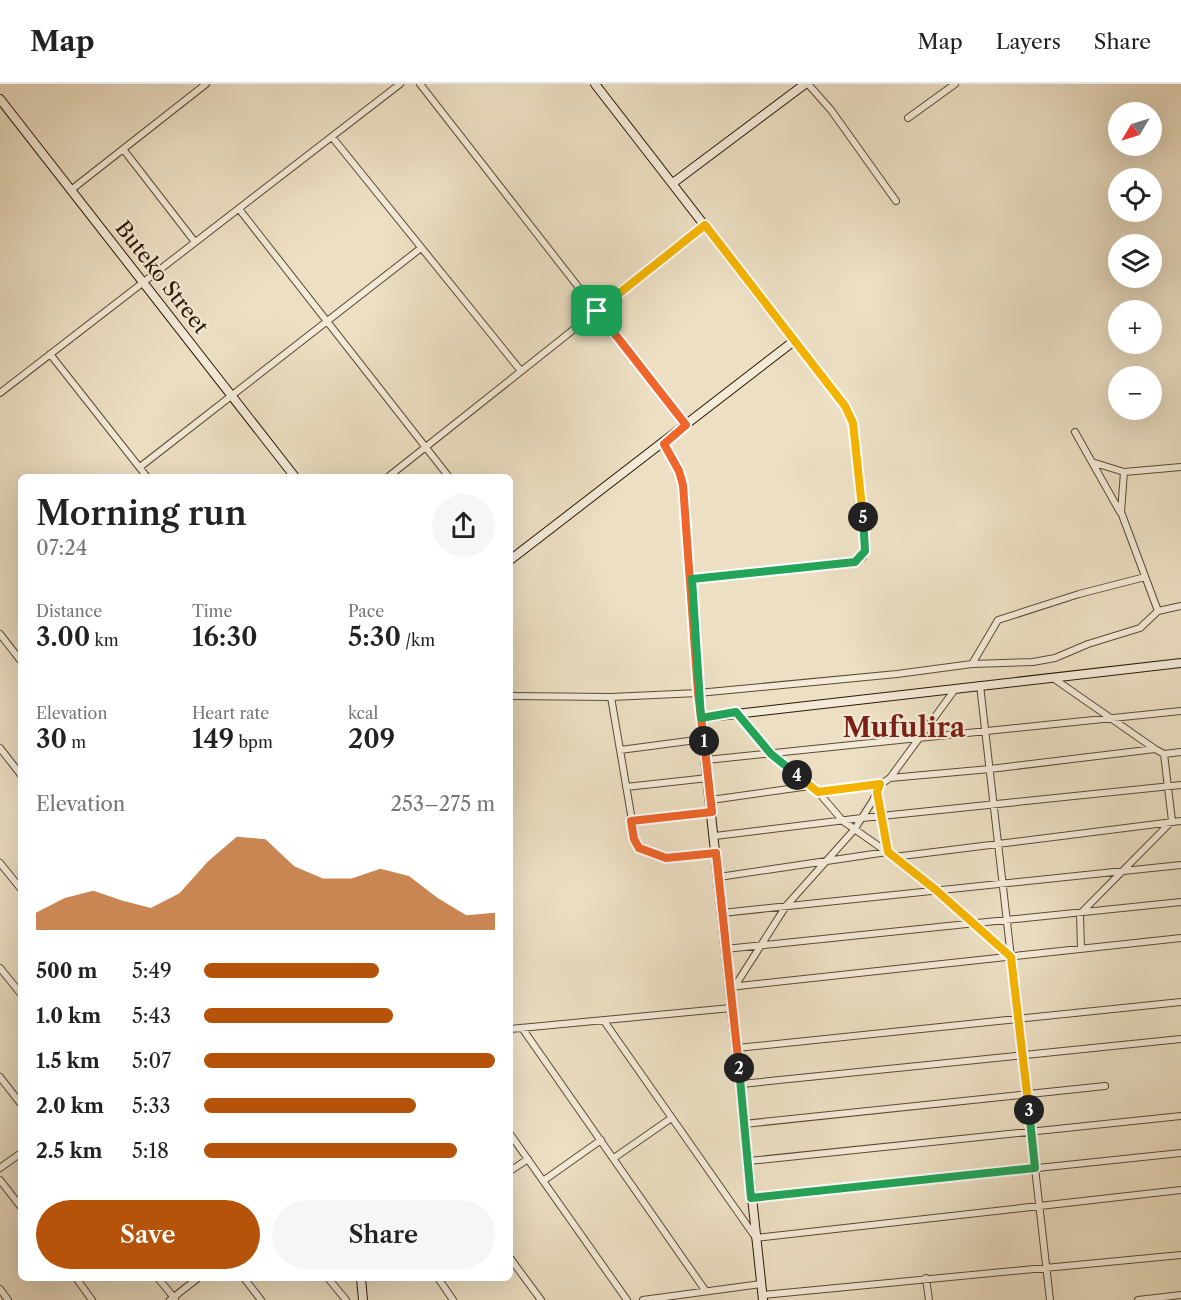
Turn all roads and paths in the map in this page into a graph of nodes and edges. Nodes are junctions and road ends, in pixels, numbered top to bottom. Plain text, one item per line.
1 (206, 84) edge
2 (400, 84) edge
3 (420, 84) edge
4 (595, 84) edge
5 (807, 84) edge
6 (955, 84) edge
7 (0, 99) edge
8 (908, 118) dead end
9 (332, 137) junction
10 (123, 149) junction
11 (673, 183) junction
12 (71, 190) junction
13 (896, 201) dead end
14 (239, 209) junction
15 (705, 225) junction
16 (195, 242) junction
17 (421, 248) junction
18 (143, 282) junction
19 (597, 311) junction
20 (327, 320) junction
21 (795, 341) junction
22 (50, 354) junction
23 (521, 371) junction
24 (0, 393) edge
25 (232, 394) junction
26 (686, 425) junction
27 (1075, 432) dead end
28 (664, 444) junction
29 (426, 446) junction
30 (1095, 464) junction
31 (140, 467) junction
32 (1181, 467) edge
33 (1124, 472) junction
34 (145, 474) edge
35 (294, 474) edge
36 (392, 474) edge
37 (447, 474) edge
38 (1120, 512) junction
39 (513, 557) edge
40 (1145, 578) junction
41 (692, 579) junction
42 (1181, 606) edge
43 (1158, 610) junction
44 (0, 634) edge
45 (18, 657) edge
46 (1181, 663) edge
47 (972, 664) junction
48 (1053, 678) junction
49 (980, 684) junction
50 (956, 688) junction
51 (698, 693) junction
52 (513, 696) edge
53 (611, 698) junction
54 (1181, 711) edge
55 (736, 712) junction
56 (1107, 717) junction
57 (701, 718) junction
58 (986, 731) junction
59 (704, 739) junction
60 (918, 740) junction
61 (0, 748) edge
62 (1155, 749) junction
63 (620, 750) junction
64 (1181, 752) edge
65 (771, 754) junction
66 (1164, 754) junction
67 (706, 760) junction
68 (990, 769) junction
69 (18, 771) edge
70 (708, 778) junction
71 (890, 778) junction
72 (880, 784) junction
73 (1181, 785) edge
74 (810, 786) junction
75 (626, 787) junction
76 (1170, 787) junction
77 (818, 792) junction
78 (877, 792) junction
79 (711, 800) junction
80 (994, 805) junction
81 (712, 812) junction
82 (883, 817) junction
83 (862, 818) junction
84 (631, 821) junction
85 (843, 821) junction
86 (1172, 821) junction
87 (1181, 821) edge
88 (854, 830) junction
89 (714, 836) junction
90 (999, 844) junction
91 (716, 853) junction
92 (891, 854) junction
93 (826, 861) junction
94 (0, 862) edge
95 (1181, 864) edge
96 (1122, 871) junction
97 (719, 877) junction
98 (1003, 882) junction
99 (18, 885) edge
100 (936, 890) junction
101 (1181, 902) edge
102 (786, 906) junction
103 (723, 913) junction
104 (1080, 914) junction
105 (1007, 921) junction
106 (973, 924) junction
107 (1181, 939) edge
108 (760, 945) junction
109 (725, 949) junction
110 (1081, 950) junction
111 (1011, 957) junction
112 (0, 968) edge
113 (732, 986) junction
114 (18, 990) edge
115 (1181, 1002) edge
116 (731, 1008) junction
117 (1018, 1020) junction
118 (604, 1021) junction
119 (522, 1028) junction
120 (513, 1029) edge
121 (1181, 1039) edge
122 (737, 1048) junction
123 (1023, 1056) junction
124 (0, 1077) edge
125 (741, 1084) junction
126 (1105, 1086) dead end
127 (1027, 1093) junction
128 (18, 1100) edge
129 (1181, 1116) edge
130 (670, 1119) junction
131 (744, 1124) junction
132 (1031, 1131) junction
133 (513, 1138) edge
134 (601, 1140) junction
135 (1181, 1153) edge
136 (18, 1155) edge
137 (614, 1158) junction
138 (528, 1159) junction
139 (748, 1161) junction
140 (0, 1168) edge
141 (1035, 1168) junction
142 (513, 1169) edge
143 (0, 1180) edge
144 (543, 1180) junction
145 (1181, 1190) edge
146 (751, 1198) junction
147 (18, 1203) edge
148 (1040, 1204) junction
149 (756, 1238) junction
150 (1181, 1255) edge
151 (513, 1262) edge
152 (1047, 1267) junction
153 (926, 1278) junction
154 (77, 1281) edge
155 (160, 1281) edge
156 (194, 1281) edge
157 (246, 1281) edge
158 (330, 1281) edge
159 (361, 1281) edge
160 (440, 1281) edge
161 (761, 1284) junction
162 (0, 1289) edge
163 (705, 1290) junction
164 (1181, 1295) edge
165 (763, 1298) edge
166 (173, 1299) edge
167 (8, 1300) edge
168 (92, 1300) edge
169 (261, 1300) edge
170 (346, 1300) edge
171 (363, 1300) edge
172 (453, 1300) edge
173 (541, 1300) edge
174 (627, 1300) edge
175 (643, 1300) edge
176 (929, 1300) edge
177 (1050, 1300) edge
178 (1138, 1300) edge

1 - 10 street
2 - 9 street
3 - 19 street
4 - 11 street
5 - 11 street
5 - 13 street
6 - 8 street
7 - 12 street, Buteko Street
9 - 14 street
9 - 17 street
10 - 12 street
10 - 16 street
11 - 15 street
12 - 18 street, Buteko Street
14 - 16 street
14 - 20 street
15 - 19 street
15 - 21 street
16 - 18 street
17 - 20 street
17 - 23 street
18 - 22 street
18 - 25 street, Buteko Street
19 - 23 street
19 - 26 street
20 - 25 street
20 - 29 street
21 - 26 street
21 - 41 street
22 - 24 street
22 - 31 street
23 - 29 street
25 - 31 street
25 - 35 street, Buteko Street
26 - 28 street
27 - 30 street
28 - 39 street
28 - 41 street
29 - 36 street
29 - 37 street
30 - 33 street
30 - 38 street
31 - 34 street
32 - 33 street
33 - 38 street
38 - 40 street
40 - 43 street
40 - 47 street
41 - 51 street
42 - 43 street
43 - 47 street
44 - 45 street
46 - 48 street
47 - 51 street
48 - 49 street
48 - 56 street
49 - 50 street
49 - 58 street
50 - 55 street
50 - 60 street
51 - 53 street
51 - 57 street
52 - 53 street
53 - 63 street
54 - 56 street
55 - 57 street
55 - 65 street
56 - 58 street
56 - 62 street
57 - 59 street
58 - 60 street
58 - 68 street
59 - 63 street
59 - 67 street
60 - 65 street
60 - 71 street
61 - 69 street
62 - 66 street
62 - 68 street
63 - 75 street
64 - 66 street
65 - 67 street
65 - 74 street
66 - 76 street
67 - 70 street
68 - 71 street
68 - 80 street
70 - 75 street
70 - 79 street
71 - 72 street
72 - 77 street
72 - 78 street
73 - 76 street
74 - 77 street
74 - 79 street
75 - 84 street
76 - 80 street
76 - 86 street
77 - 85 street
78 - 82 street
78 - 83 street
79 - 81 street
80 - 82 street
80 - 90 street
81 - 84 street
81 - 89 street
82 - 83 street
82 - 92 street
83 - 85 street
83 - 88 street
84 - 91 street
85 - 88 street
85 - 89 street
86 - 87 street
86 - 90 street
86 - 96 street
88 - 92 street
88 - 93 street
89 - 91 street
90 - 92 street
90 - 98 street
91 - 97 street
92 - 93 street
92 - 100 street
93 - 97 street
93 - 102 street
94 - 99 street
95 - 96 street
96 - 98 street
96 - 104 street
97 - 103 street
98 - 100 street
98 - 105 street
100 - 102 street
100 - 106 street
101 - 104 street
102 - 103 street
102 - 108 street
103 - 109 street
104 - 105 street
104 - 110 street
105 - 106 street
105 - 111 street
106 - 108 street
106 - 111 street
107 - 110 street
108 - 109 street
108 - 113 street
109 - 113 street
110 - 111 street
111 - 113 street
111 - 117 street
112 - 114 street
113 - 116 street
115 - 117 street
116 - 118 street
116 - 122 street
117 - 122 street
117 - 123 street
118 - 119 street
118 - 130 street
119 - 120 street
119 - 134 street
121 - 123 street
122 - 125 street
123 - 125 street
123 - 127 street
124 - 128 street
125 - 131 street
126 - 127 street
127 - 131 street
127 - 132 street
129 - 132 street
130 - 137 street
130 - 149 street
131 - 139 street
132 - 139 street
132 - 141 street
133 - 138 street
134 - 137 street
134 - 144 street
135 - 141 street
136 - 140 street
137 - 163 street
138 - 142 street
138 - 144 street
139 - 146 street
141 - 146 street
141 - 148 street
143 - 147 street
144 - 174 street
145 - 148 street
146 - 149 street
148 - 149 street
148 - 152 street
149 - 161 street
150 - 152 street
151 - 173 street
152 - 153 street
152 - 177 street
153 - 165 street
153 - 176 street
154 - 168 street
155 - 166 street
156 - 166 street
157 - 169 street
158 - 170 street
159 - 171 street
160 - 172 street
161 - 163 street
161 - 165 street
162 - 167 street
163 - 175 street
164 - 178 street

